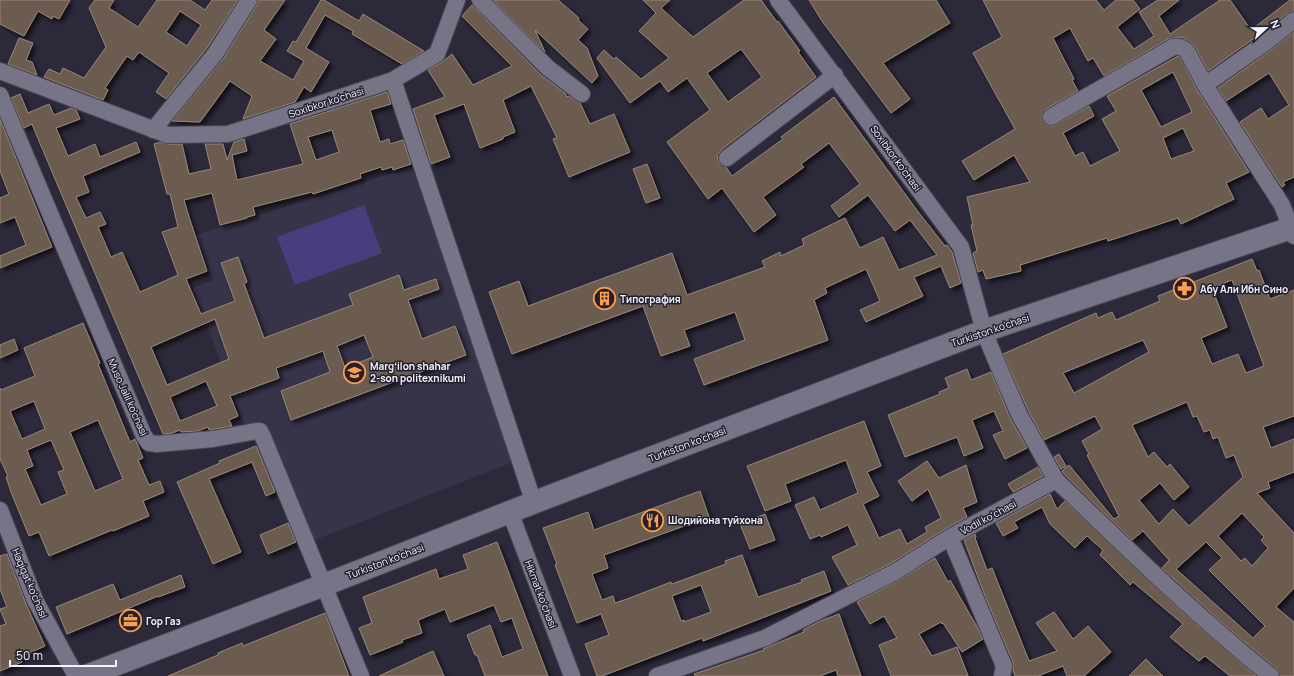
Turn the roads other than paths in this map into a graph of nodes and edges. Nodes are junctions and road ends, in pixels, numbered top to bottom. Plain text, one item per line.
1 (249, 0) edge
2 (456, 0) edge
3 (480, 0) edge
4 (778, 0) edge
5 (1294, 20) edge
6 (0, 70) edge
7 (835, 75) junction
8 (393, 80) junction
9 (1205, 85) junction
10 (582, 94) dead end
11 (0, 95) edge
12 (1051, 117) dead end
13 (153, 130) junction
14 (727, 158) dead end
15 (1293, 231) edge
16 (984, 331) junction
17 (1056, 480) junction
18 (534, 503) junction
19 (0, 510) edge
20 (510, 512) junction
21 (950, 537) junction
22 (324, 585) junction
23 (76, 676) edge
24 (86, 676) edge
25 (361, 676) edge
26 (572, 676) edge
27 (657, 676) edge
28 (1002, 676) edge
29 (1271, 676) edge

1 - 13 street
2 - 8 street, Soxibkor ko'chasi
3 - 10 street
4 - 7 street, Soxibkor ko'chasi
5 - 9 street
6 - 13 street, Soxibkor ko'chasi
7 - 14 street
7 - 16 street, Soxibkor ko'chasi
8 - 13 street, Soxibkor ko'chasi
8 - 18 street
9 - 12 street
9 - 15 street
11 - 22 street, Muso Jalil ko'chasi
15 - 16 main road, Turkiston ko’chasi
16 - 17 street, Soxibkor ko'chasi
16 - 18 main road, Turkiston ko’chasi
17 - 21 street, Vodil koʻchasi
17 - 29 street
18 - 20 main road, Turkiston ko’chasi
19 - 23 street, Haqiqat ko'chasi
20 - 22 main road, Turkiston ko’chasi
20 - 26 street, Hikmat koʻchasi
21 - 27 street, Vodil koʻchasi
21 - 28 street
22 - 24 main road, Turkiston ko’chasi
22 - 25 street

